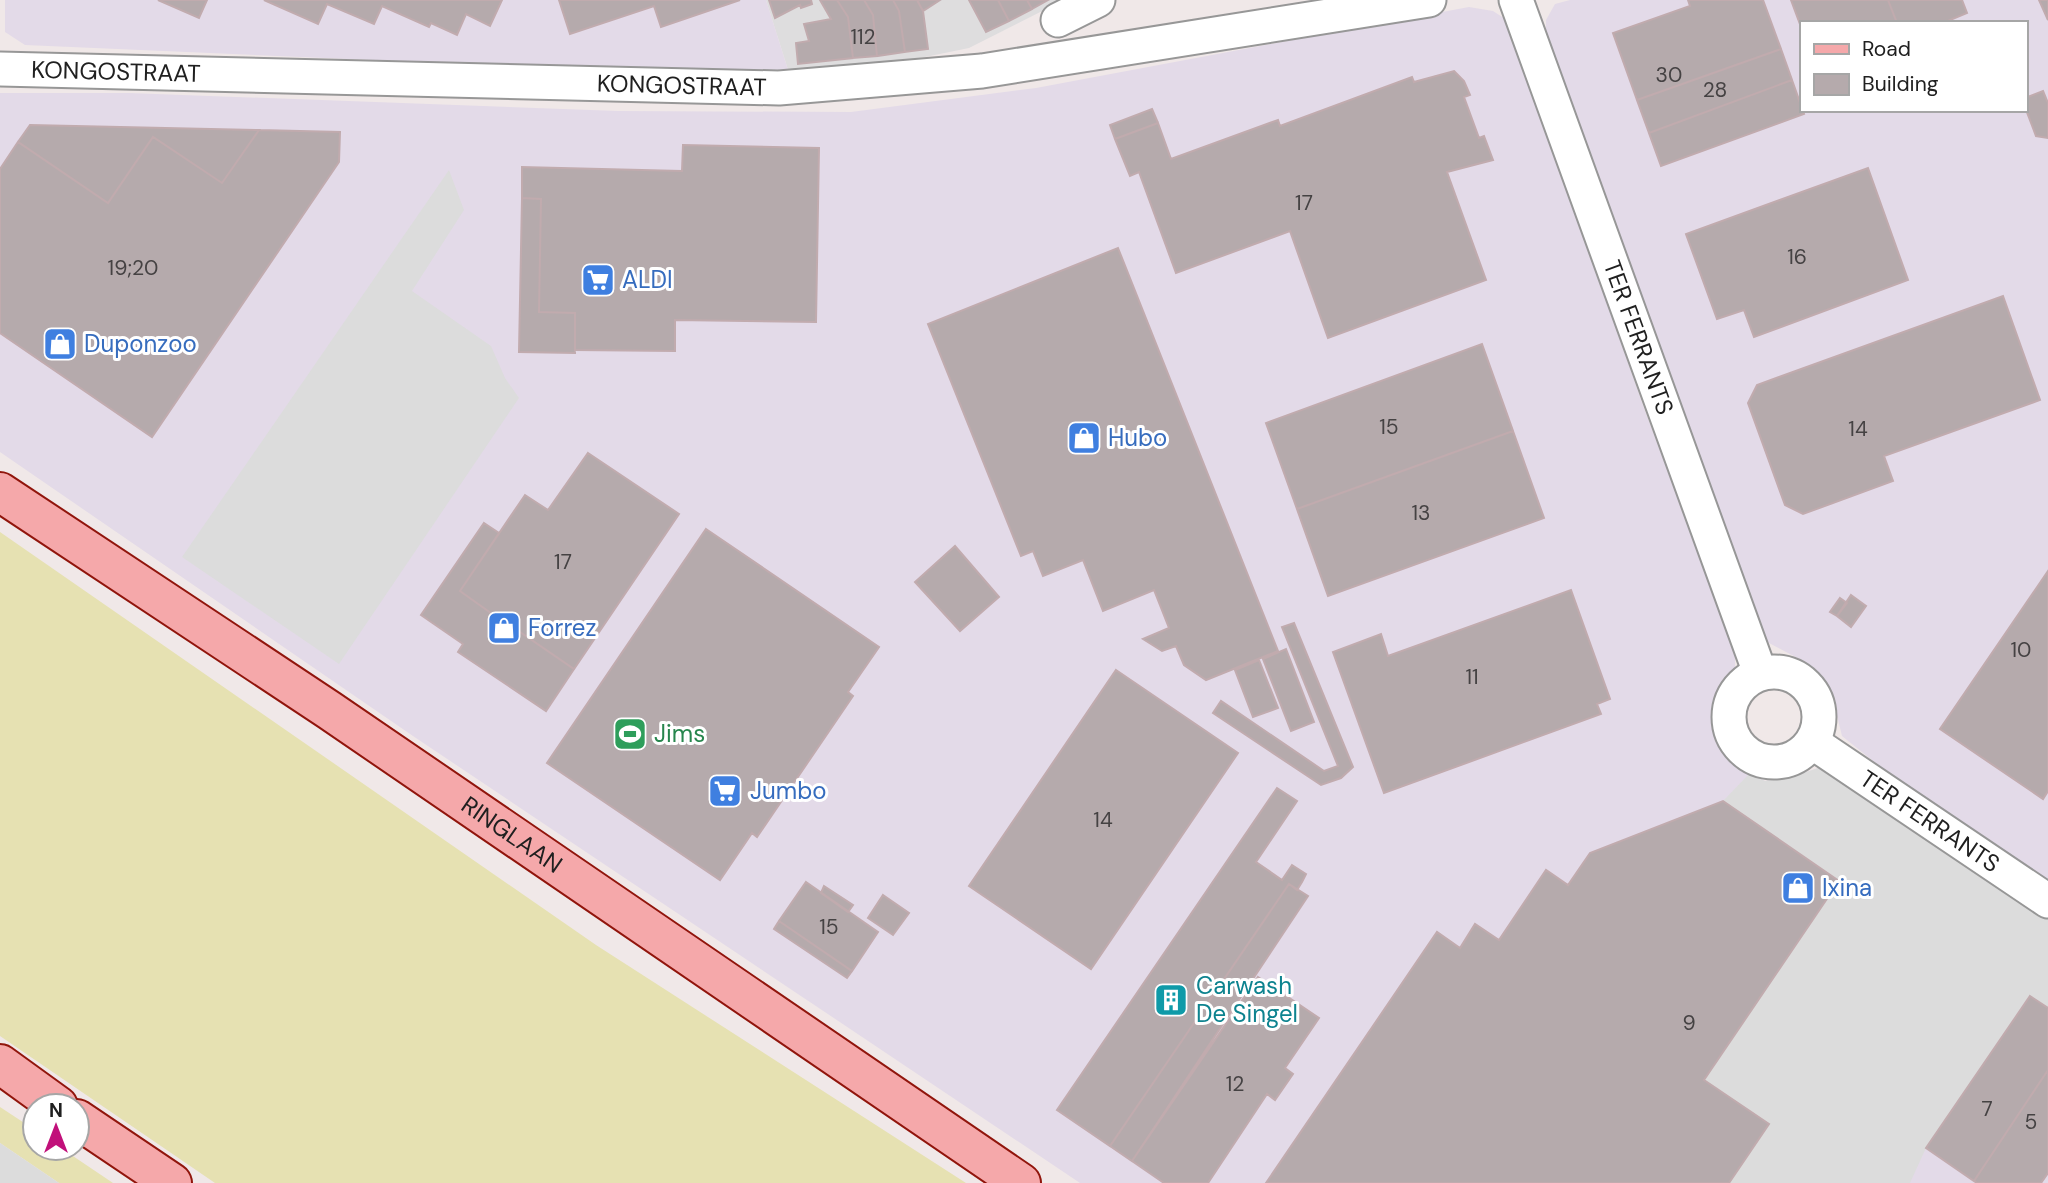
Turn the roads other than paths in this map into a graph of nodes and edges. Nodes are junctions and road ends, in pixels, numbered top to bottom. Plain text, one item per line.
1 (1098, 0) edge
2 (1429, 0) edge
3 (1516, 0) edge
4 (1359, 5) edge
5 (1058, 19) dead end
6 (0, 69) edge
7 (0, 492) edge
8 (1760, 673) junction
9 (1812, 742) junction
10 (2048, 901) edge
11 (0, 1064) edge
12 (39, 1092) edge
13 (91, 1128) edge
14 (172, 1183) edge
15 (1021, 1183) edge

1 - 5 street
2 - 4 street, KONGOSTRAAT
3 - 8 street, TER FERRANTS
4 - 6 street, KONGOSTRAAT
7 - 15 main road, RINGLAAN
8 - 9 street
8 - 9 street
9 - 10 street, TER FERRANTS
11 - 12 main road
13 - 14 main road

